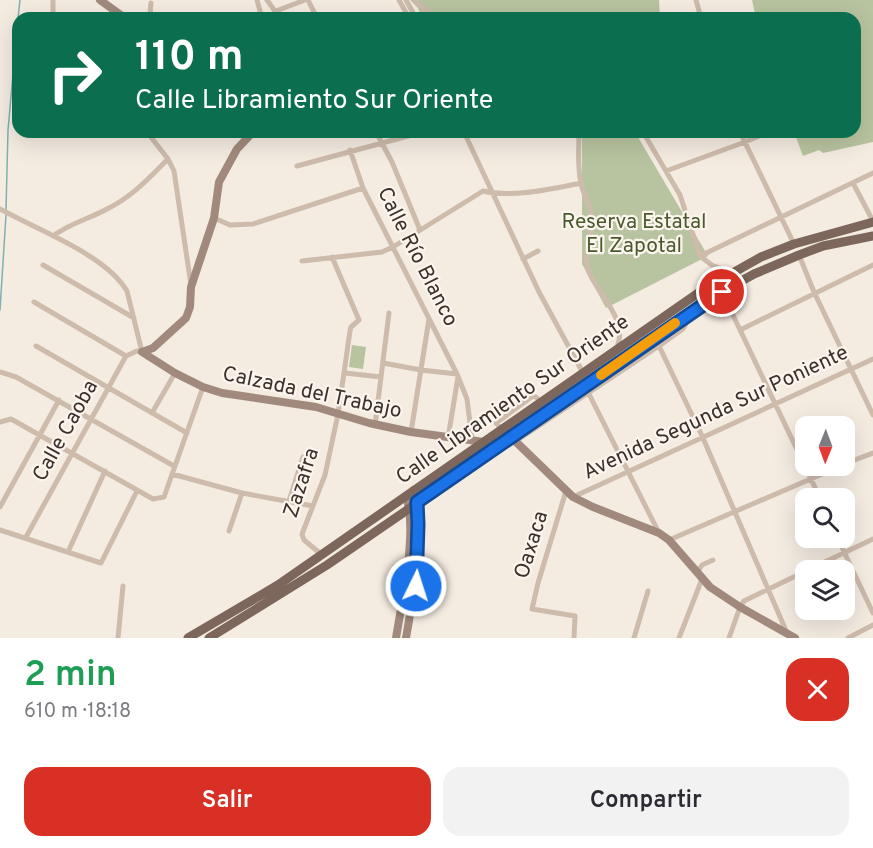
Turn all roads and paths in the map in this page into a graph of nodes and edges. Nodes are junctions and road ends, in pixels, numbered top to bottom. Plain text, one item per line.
1 (267, 0) edge
2 (307, 0) edge
3 (414, 0) edge
4 (104, 1) edge
5 (151, 3) dead end
6 (276, 11) joint
7 (118, 12) edge
8 (150, 12) edge
9 (429, 12) edge
10 (152, 138) edge
11 (247, 138) edge
12 (379, 138) edge
13 (402, 138) edge
14 (467, 138) edge
15 (579, 138) edge
16 (647, 138) edge
17 (743, 138) edge
18 (754, 138) edge
19 (745, 142) junction
20 (382, 144) junction
21 (350, 150) junction
22 (168, 159) junction
23 (297, 166) dead end
24 (666, 171) junction
25 (873, 173) edge
26 (580, 183) junction
27 (853, 183) junction
28 (363, 188) junction
29 (491, 193) junction
30 (0, 209) edge
31 (781, 216) junction
32 (214, 218) junction
33 (873, 222) edge
34 (420, 230) junction
35 (53, 236) junction
36 (873, 236) edge
37 (794, 244) junction
38 (393, 247) junction
39 (538, 251) dead end
40 (799, 255) junction
41 (700, 256) junction
42 (332, 257) junction
43 (523, 259) junction
44 (302, 261) dead end
45 (43, 265) dead end
46 (873, 265) edge
47 (734, 272) junction
48 (191, 287) junction
49 (722, 292) junction
50 (814, 292) junction
51 (711, 298) junction
52 (34, 302) dead end
53 (390, 313) dead end
54 (134, 318) junction
55 (429, 318) junction
56 (740, 330) junction
57 (36, 346) dead end
58 (659, 346) junction
59 (615, 351) junction
60 (142, 352) junction
61 (126, 356) junction
62 (873, 359) edge
63 (383, 363) junction
64 (850, 369) junction
65 (421, 370) junction
66 (0, 372) edge
67 (345, 373) junction
68 (583, 373) junction
69 (175, 374) junction
70 (457, 375) junction
71 (381, 377) junction
72 (109, 386) junction
73 (203, 387) junction
74 (589, 394) junction
75 (59, 400) junction
76 (775, 404) junction
77 (152, 413) junction
78 (338, 414) junction
79 (873, 415) edge
80 (90, 420) junction
81 (0, 422) edge
82 (375, 424) junction
83 (411, 432) junction
84 (187, 433) junction
85 (39, 434) junction
86 (448, 438) junction
87 (702, 438) junction
88 (472, 440) junction
89 (514, 440) junction
90 (484, 442) junction
91 (73, 452) junction
92 (873, 453) edge
93 (303, 456) dead end
94 (855, 460) edge
95 (174, 466) junction
96 (105, 471) junction
97 (630, 471) junction
98 (172, 474) junction
99 (816, 476) edge
100 (811, 478) junction
101 (816, 488) edge
102 (414, 490) junction
103 (137, 491) junction
104 (566, 491) junction
105 (242, 492) junction
106 (406, 496) junction
107 (573, 498) junction
108 (289, 501) junction
109 (413, 505) junction
110 (0, 507) edge
111 (313, 507) junction
112 (734, 511) junction
113 (0, 530) edge
114 (229, 531) dead end
115 (659, 533) junction
116 (26, 537) junction
117 (873, 539) edge
118 (669, 540) junction
119 (842, 548) edge
120 (68, 552) junction
121 (844, 553) junction
122 (321, 554) junction
123 (713, 560) dead end
124 (830, 560) edge
125 (700, 576) junction
126 (795, 577) edge
127 (123, 586) dead end
128 (768, 589) junction
129 (648, 591) dead end
130 (740, 607) junction
131 (873, 613) edge
132 (873, 625) edge
133 (787, 633) junction
134 (118, 638) edge
135 (188, 638) edge
136 (208, 638) edge
137 (396, 638) edge
138 (405, 638) edge
139 (574, 638) edge
140 (634, 638) edge
141 (679, 638) edge
142 (729, 638) edge
143 (795, 638) edge
144 (848, 638) edge

1 - 6 street
2 - 6 street
3 - 9 street
4 - 7 street
5 - 8 street
10 - 22 street
11 - 32 street
12 - 20 street
13 - 20 street
14 - 29 street
15 - 26 street
16 - 24 street
17 - 19 street
18 - 19 street
19 - 24 street
19 - 31 street
20 - 21 street
20 - 34 street
21 - 23 street
21 - 28 street, Calle Río Blanco
22 - 35 street
22 - 48 street
24 - 41 street
25 - 27 street
26 - 29 street
26 - 59 street
27 - 31 street
27 - 33 street
28 - 32 street
28 - 38 street, Calle Río Blanco
29 - 34 street
29 - 43 street
30 - 35 street
31 - 37 street
31 - 41 street
32 - 48 street
33 - 37 main road, Calle Libramiento Sur Oriente
34 - 38 street
35 - 54 street
36 - 40 main road, Calle Libramiento Sur Oriente
37 - 47 main road, Calle Libramiento Sur Oriente
38 - 42 street
38 - 55 street, Calle Río Blanco
39 - 43 street
40 - 49 main road, Calle Libramiento Sur Oriente
40 - 50 street
41 - 47 street
42 - 44 street
42 - 67 street, Zazafra
43 - 68 street
45 - 54 street
46 - 50 street
47 - 59 main road, Calle Libramiento Sur Oriente
48 - 60 street
49 - 51 main road, Calle Libramiento Sur Oriente
49 - 56 street
50 - 56 street
50 - 64 street
51 - 58 street
51 - 89 main road, Calle Libramiento Sur Oriente
52 - 61 street
53 - 63 street
54 - 60 street
55 - 65 street
55 - 70 street, Calle Río Blanco
56 - 76 street
57 - 72 street
58 - 74 street
58 - 87 street
59 - 68 main road, Calle Libramiento Sur Oriente
60 - 61 street
60 - 69 street, Calzada del Trabajo
61 - 72 street, Calle Caoba
62 - 64 street, Avenida Segunda Sur Poniente
63 - 65 street
63 - 71 street
64 - 76 street, Avenida Segunda Sur Poniente
64 - 79 street
65 - 70 street
65 - 83 street
66 - 75 street
67 - 71 street
67 - 78 street, Zazafra
68 - 90 main road, Calle Libramiento Sur Oriente
69 - 73 street, Calzada del Trabajo
69 - 77 street
70 - 86 street
70 - 88 street, Calle Río Blanco
71 - 82 street
72 - 77 street
72 - 80 street, Calle Caoba
73 - 78 street, Calzada del Trabajo
73 - 84 street
74 - 89 street
74 - 97 street
75 - 80 street
75 - 85 street
76 - 87 street, Avenida Segunda Sur Poniente
76 - 100 street
77 - 84 street
78 - 82 street, Calzada del Trabajo
78 - 111 street, Zazafra
80 - 91 street, Calle Caoba
80 - 95 street
81 - 85 street
82 - 83 street, Calzada del Trabajo
83 - 86 street, Calzada del Trabajo
84 - 95 street
85 - 91 street
85 - 110 street
86 - 88 street, Calzada del Trabajo
87 - 97 street, Avenida Segunda Sur Poniente
87 - 112 street
88 - 90 street, Calzada del Trabajo
89 - 104 street
89 - 109 main road, Calle Libramiento Sur Oriente
90 - 102 main road, Calle Libramiento Sur Oriente
91 - 96 street
91 - 116 street, Calle Caoba
92 - 94 street
93 - 108 street
95 - 98 street
96 - 103 street
96 - 120 street
97 - 107 street, Avenida Segunda Sur Poniente
97 - 115 street
98 - 103 street
98 - 105 street
99 - 100 street
100 - 101 street
100 - 112 street
102 - 106 main road, Calle Libramiento Sur Oriente
102 - 109 street
103 - 120 street
104 - 107 street
104 - 139 street, Oaxaca
105 - 108 street
105 - 114 street
106 - 109 street
106 - 122 main road, Calle Libramiento Sur Oriente
107 - 115 street
108 - 111 street
109 - 136 main road, Calle Libramiento Sur Oriente
109 - 137 street
109 - 138 street
111 - 122 street, Zazafra
112 - 118 street
112 - 128 street
113 - 116 street
115 - 118 street
116 - 120 street
117 - 121 street
118 - 125 street
119 - 121 street
121 - 124 street
121 - 131 street
122 - 135 main road, Calle Libramiento Sur Oriente
123 - 125 street
125 - 130 street
125 - 141 street
126 - 128 street
127 - 134 street
128 - 130 street
128 - 133 street
129 - 140 street
130 - 133 street
130 - 142 street
132 - 144 street
133 - 143 street

